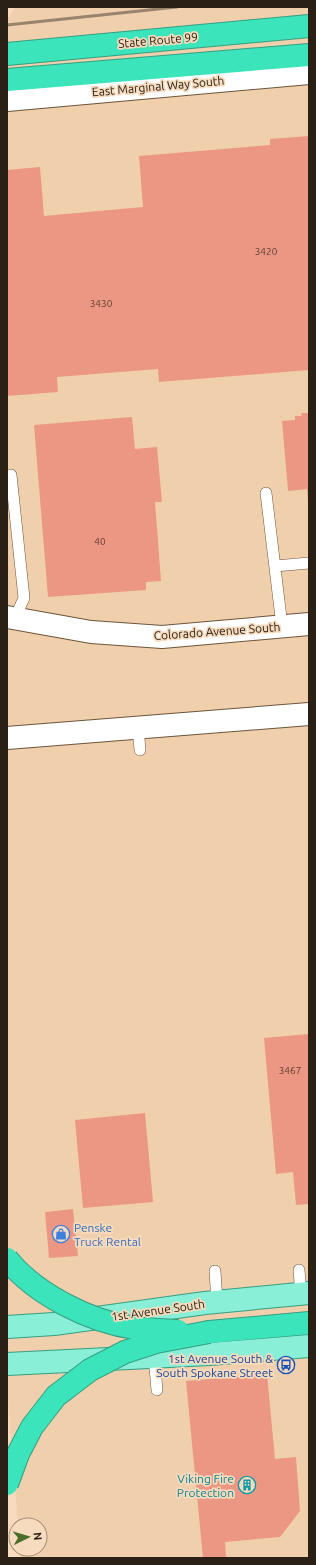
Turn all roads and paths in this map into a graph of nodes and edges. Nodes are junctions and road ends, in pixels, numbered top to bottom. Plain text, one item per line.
1 (309, 26) edge
2 (7, 54) edge
3 (309, 55) edge
4 (309, 72) edge
5 (7, 80) edge
6 (7, 100) edge
7 (11, 475) dead end
8 (266, 493) dead end
9 (309, 563) edge
10 (275, 566) junction
11 (11, 618) edge
12 (309, 624) edge
13 (282, 626) junction
14 (309, 714) edge
15 (138, 728) junction
16 (7, 738) edge
17 (140, 750) dead end
18 (7, 1258) edge
19 (299, 1270) dead end
20 (215, 1271) dead end
21 (305, 1294) edge
22 (217, 1302) junction
23 (309, 1323) edge
24 (7, 1327) edge
25 (209, 1332) junction
26 (309, 1346) edge
27 (154, 1357) junction
28 (7, 1364) edge
29 (157, 1390) dead end
30 (7, 1484) edge

1 - 2 highway, State Route 99
3 - 5 highway
4 - 6 street, East Marginal Way South
7 - 11 lane
8 - 10 lane
9 - 10 lane
10 - 13 lane
11 - 13 street, Colorado Avenue South
12 - 13 street, Colorado Avenue South
14 - 15 street
15 - 16 street
15 - 17 lane
18 - 25 highway, bridge
19 - 21 lane
20 - 22 lane
21 - 22 main road, 1st Avenue South
22 - 24 main road, 1st Avenue South
23 - 25 highway
25 - 30 highway, bridge
26 - 27 main road
27 - 28 main road
27 - 29 lane

